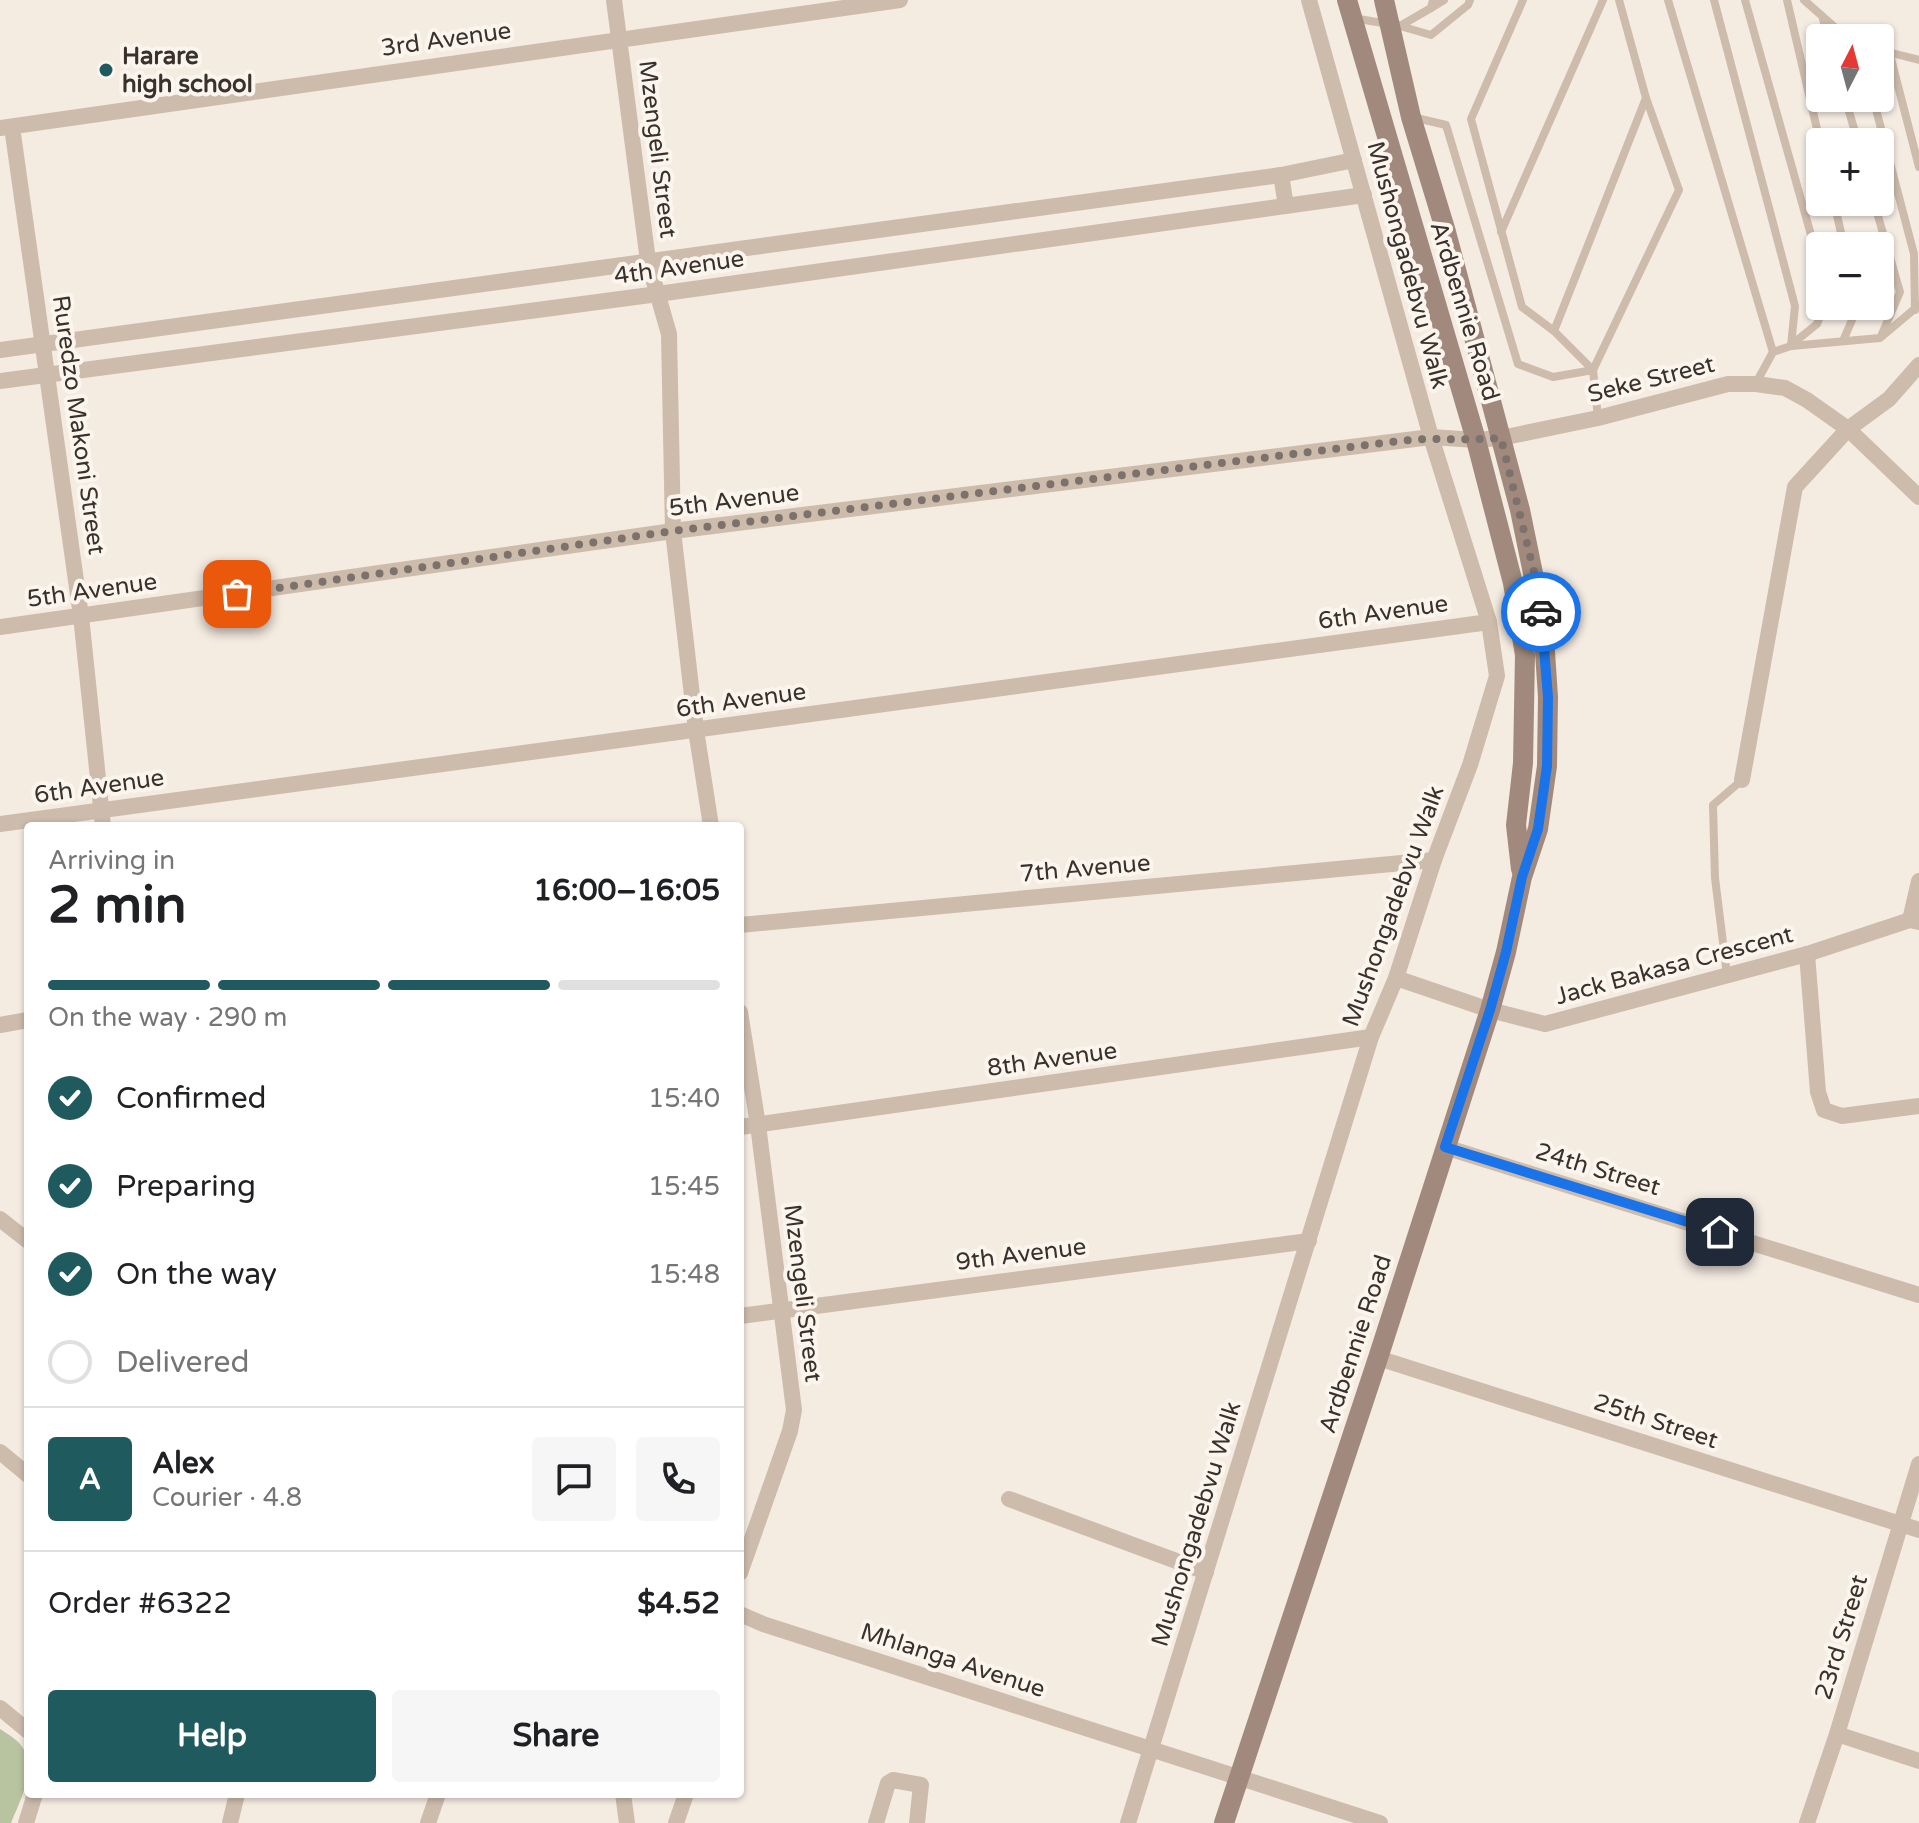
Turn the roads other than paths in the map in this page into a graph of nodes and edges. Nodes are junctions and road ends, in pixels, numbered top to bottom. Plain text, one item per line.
1 (614, 0) edge
2 (900, 0) edge
3 (1309, 0) edge
4 (1384, 0) edge
5 (1444, 0) edge
6 (1470, 0) edge
7 (1523, 0) edge
8 (1603, 0) edge
9 (1619, 0) edge
10 (1668, 0) edge
11 (1714, 0) edge
12 (1745, 0) edge
13 (1787, 0) edge
14 (1804, 0) edge
15 (1432, 4) edge
16 (1350, 9) edge
17 (1823, 18) junction
18 (1824, 24) edge
19 (1830, 24) edge
20 (1395, 25) junction
21 (620, 38) junction
22 (1894, 54) edge
23 (1919, 60) edge
24 (1894, 84) edge
25 (1646, 98) junction
26 (1877, 112) edge
27 (1411, 117) junction
28 (6, 128) edge
29 (1817, 128) edge
30 (1354, 160) junction
31 (1919, 167) edge
32 (1281, 175) junction
33 (1364, 195) junction
34 (1286, 206) junction
35 (1878, 216) edge
36 (1501, 232) junction
37 (1810, 232) edge
38 (648, 261) junction
39 (658, 294) junction
40 (1917, 308) edge
41 (1819, 320) edge
42 (1852, 320) edge
43 (1554, 331) junction
44 (1880, 338) junction
45 (1843, 341) junction
46 (44, 343) junction
47 (1791, 346) junction
48 (0, 350) edge
49 (1773, 352) junction
50 (1919, 365) edge
51 (1593, 370) junction
52 (48, 375) junction
53 (0, 381) edge
54 (1756, 384) junction
55 (1598, 418) junction
56 (1848, 429) junction
57 (1431, 437) junction
58 (1501, 438) junction
59 (1476, 440) junction
60 (1919, 497) edge
61 (673, 531) junction
62 (81, 616) junction
63 (1489, 622) junction
64 (0, 627) edge
65 (696, 730) junction
66 (1742, 780) joint
67 (102, 818) edge
68 (34, 822) edge
69 (710, 822) edge
70 (24, 823) edge
71 (0, 824) edge
72 (1434, 860) junction
73 (1522, 877) junction
74 (1919, 881) edge
75 (1914, 921) edge
76 (744, 925) edge
77 (1807, 954) junction
78 (1727, 976) junction
79 (1396, 978) junction
80 (1490, 1010) junction
81 (24, 1021) edge
82 (0, 1025) edge
83 (744, 1037) edge
84 (1371, 1037) junction
85 (1919, 1106) edge
86 (758, 1125) junction
87 (744, 1127) edge
88 (1445, 1147) junction
89 (0, 1219) edge
90 (24, 1238) edge
91 (1309, 1241) junction
92 (1919, 1295) edge
93 (780, 1310) junction
94 (744, 1315) edge
95 (1378, 1358) junction
96 (0, 1452) edge
97 (1919, 1464) edge
98 (24, 1472) edge
99 (1009, 1499) dead end
100 (1900, 1524) junction
101 (1919, 1530) edge
102 (744, 1561) edge
103 (1206, 1572) junction
104 (744, 1616) edge
105 (0, 1708) edge
106 (24, 1728) edge
107 (1837, 1734) junction
108 (1153, 1750) junction
109 (1919, 1761) edge
110 (1239, 1776) junction
111 (34, 1798) edge
112 (236, 1798) edge
113 (437, 1798) edge
114 (623, 1798) edge
115 (685, 1798) edge
116 (26, 1823) edge
117 (230, 1823) edge
118 (428, 1823) edge
119 (627, 1823) edge
120 (676, 1823) edge
121 (876, 1823) edge
122 (917, 1823) edge
123 (1128, 1823) edge
124 (1224, 1823) edge
125 (1380, 1823) edge
126 (1807, 1823) edge

1 - 21 street, Mzengeli Street
2 - 21 street, 3rd Avenue
3 - 30 street, Mushongadebvu Walk
4 - 20 main road, Ardbennie Road
5 - 15 lane
6 - 20 lane
7 - 36 lane
8 - 36 lane
9 - 25 lane
10 - 49 lane
11 - 47 lane
12 - 37 lane
13 - 29 lane
14 - 17 lane
15 - 20 lane
16 - 20 lane
16 - 59 main road, Ardbennie Road
17 - 18 lane
17 - 19 lane
20 - 27 main road, Ardbennie Road
21 - 28 street, 3rd Avenue
21 - 38 street, Mzengeli Street
22 - 23 lane
24 - 31 lane
25 - 43 lane
25 - 51 lane
26 - 40 lane
27 - 51 lane
27 - 58 main road, Ardbennie Road
28 - 46 street, Ruredzo Makoni Street
30 - 32 street, 4th Avenue
30 - 33 street, Mushongadebvu Walk
32 - 34 street
32 - 38 street, 4th Avenue
33 - 34 street, 4th Avenue
33 - 57 street, Mushongadebvu Walk
34 - 39 street, 4th Avenue
35 - 44 lane
36 - 43 lane
38 - 39 street, Mzengeli Street
38 - 46 street, 4th Avenue
39 - 52 street, 4th Avenue
39 - 61 street, Mzengeli Street
40 - 44 lane
41 - 47 lane
42 - 45 lane
43 - 51 lane
44 - 45 lane
45 - 47 lane
46 - 48 street, 4th Avenue
46 - 52 street, Ruredzo Makoni Street
47 - 49 lane
49 - 54 lane
50 - 56 street
51 - 55 lane
52 - 53 street, 4th Avenue
52 - 62 street, Ruredzo Makoni Street
54 - 55 street, Seke Street
54 - 56 street, Seke Street
55 - 58 street, Seke Street
56 - 60 street, Seke Street
56 - 66 street
57 - 59 street, 5th Avenue
57 - 61 street, 5th Avenue
57 - 63 street, Mushongadebvu Walk
58 - 59 street, Seke Street
58 - 73 main road, Ardbennie Road
59 - 73 main road, Ardbennie Road
61 - 62 street, 5th Avenue
61 - 65 street, Mzengeli Street
62 - 64 street, 5th Avenue
62 - 67 street, Ruredzo Makoni Street
63 - 65 street, 6th Avenue
63 - 72 street, Mushongadebvu Walk
65 - 67 street, 6th Avenue
65 - 69 street, Mzengeli Street
66 - 78 lane
67 - 68 street, 6th Avenue
70 - 71 street, 6th Avenue
72 - 76 street, 7th Avenue
72 - 79 street, Mushongadebvu Walk
73 - 80 main road, Ardbennie Road
74 - 75 street
75 - 77 street, Jack Bakasa Crescent
77 - 78 street, Jack Bakasa Crescent
77 - 85 street
78 - 80 street, Jack Bakasa Crescent
79 - 80 street, Jack Bakasa Crescent
79 - 84 street, Mushongadebvu Walk
80 - 88 main road, Ardbennie Road
81 - 82 street
83 - 86 street, Mzengeli Street
84 - 86 street, 8th Avenue
84 - 91 street, Mushongadebvu Walk
86 - 87 street, 8th Avenue
86 - 93 street, Mzengeli Street
88 - 92 street, 24th Street
88 - 95 main road, Ardbennie Road
89 - 90 street
91 - 93 street, 9th Avenue
91 - 103 street, Mushongadebvu Walk
93 - 94 street, 9th Avenue
93 - 102 street, Mzengeli Street
95 - 100 street, 25th Street
95 - 110 main road, Ardbennie Road
96 - 98 street
97 - 100 street, 23rd Street
99 - 103 street
100 - 101 street, 25th Street
100 - 107 street, 23rd Street
103 - 108 street, Mushongadebvu Walk
104 - 108 street, Mhlanga Avenue
105 - 106 street
107 - 109 street
107 - 126 street, 23rd Street
108 - 110 street, Mhlanga Avenue
108 - 123 street, Mushongadebvu Walk
110 - 124 main road, Ardbennie Road
110 - 125 street, Mhlanga Avenue
111 - 116 street
112 - 117 street
113 - 118 street
114 - 119 street
115 - 120 street
121 - 122 street

